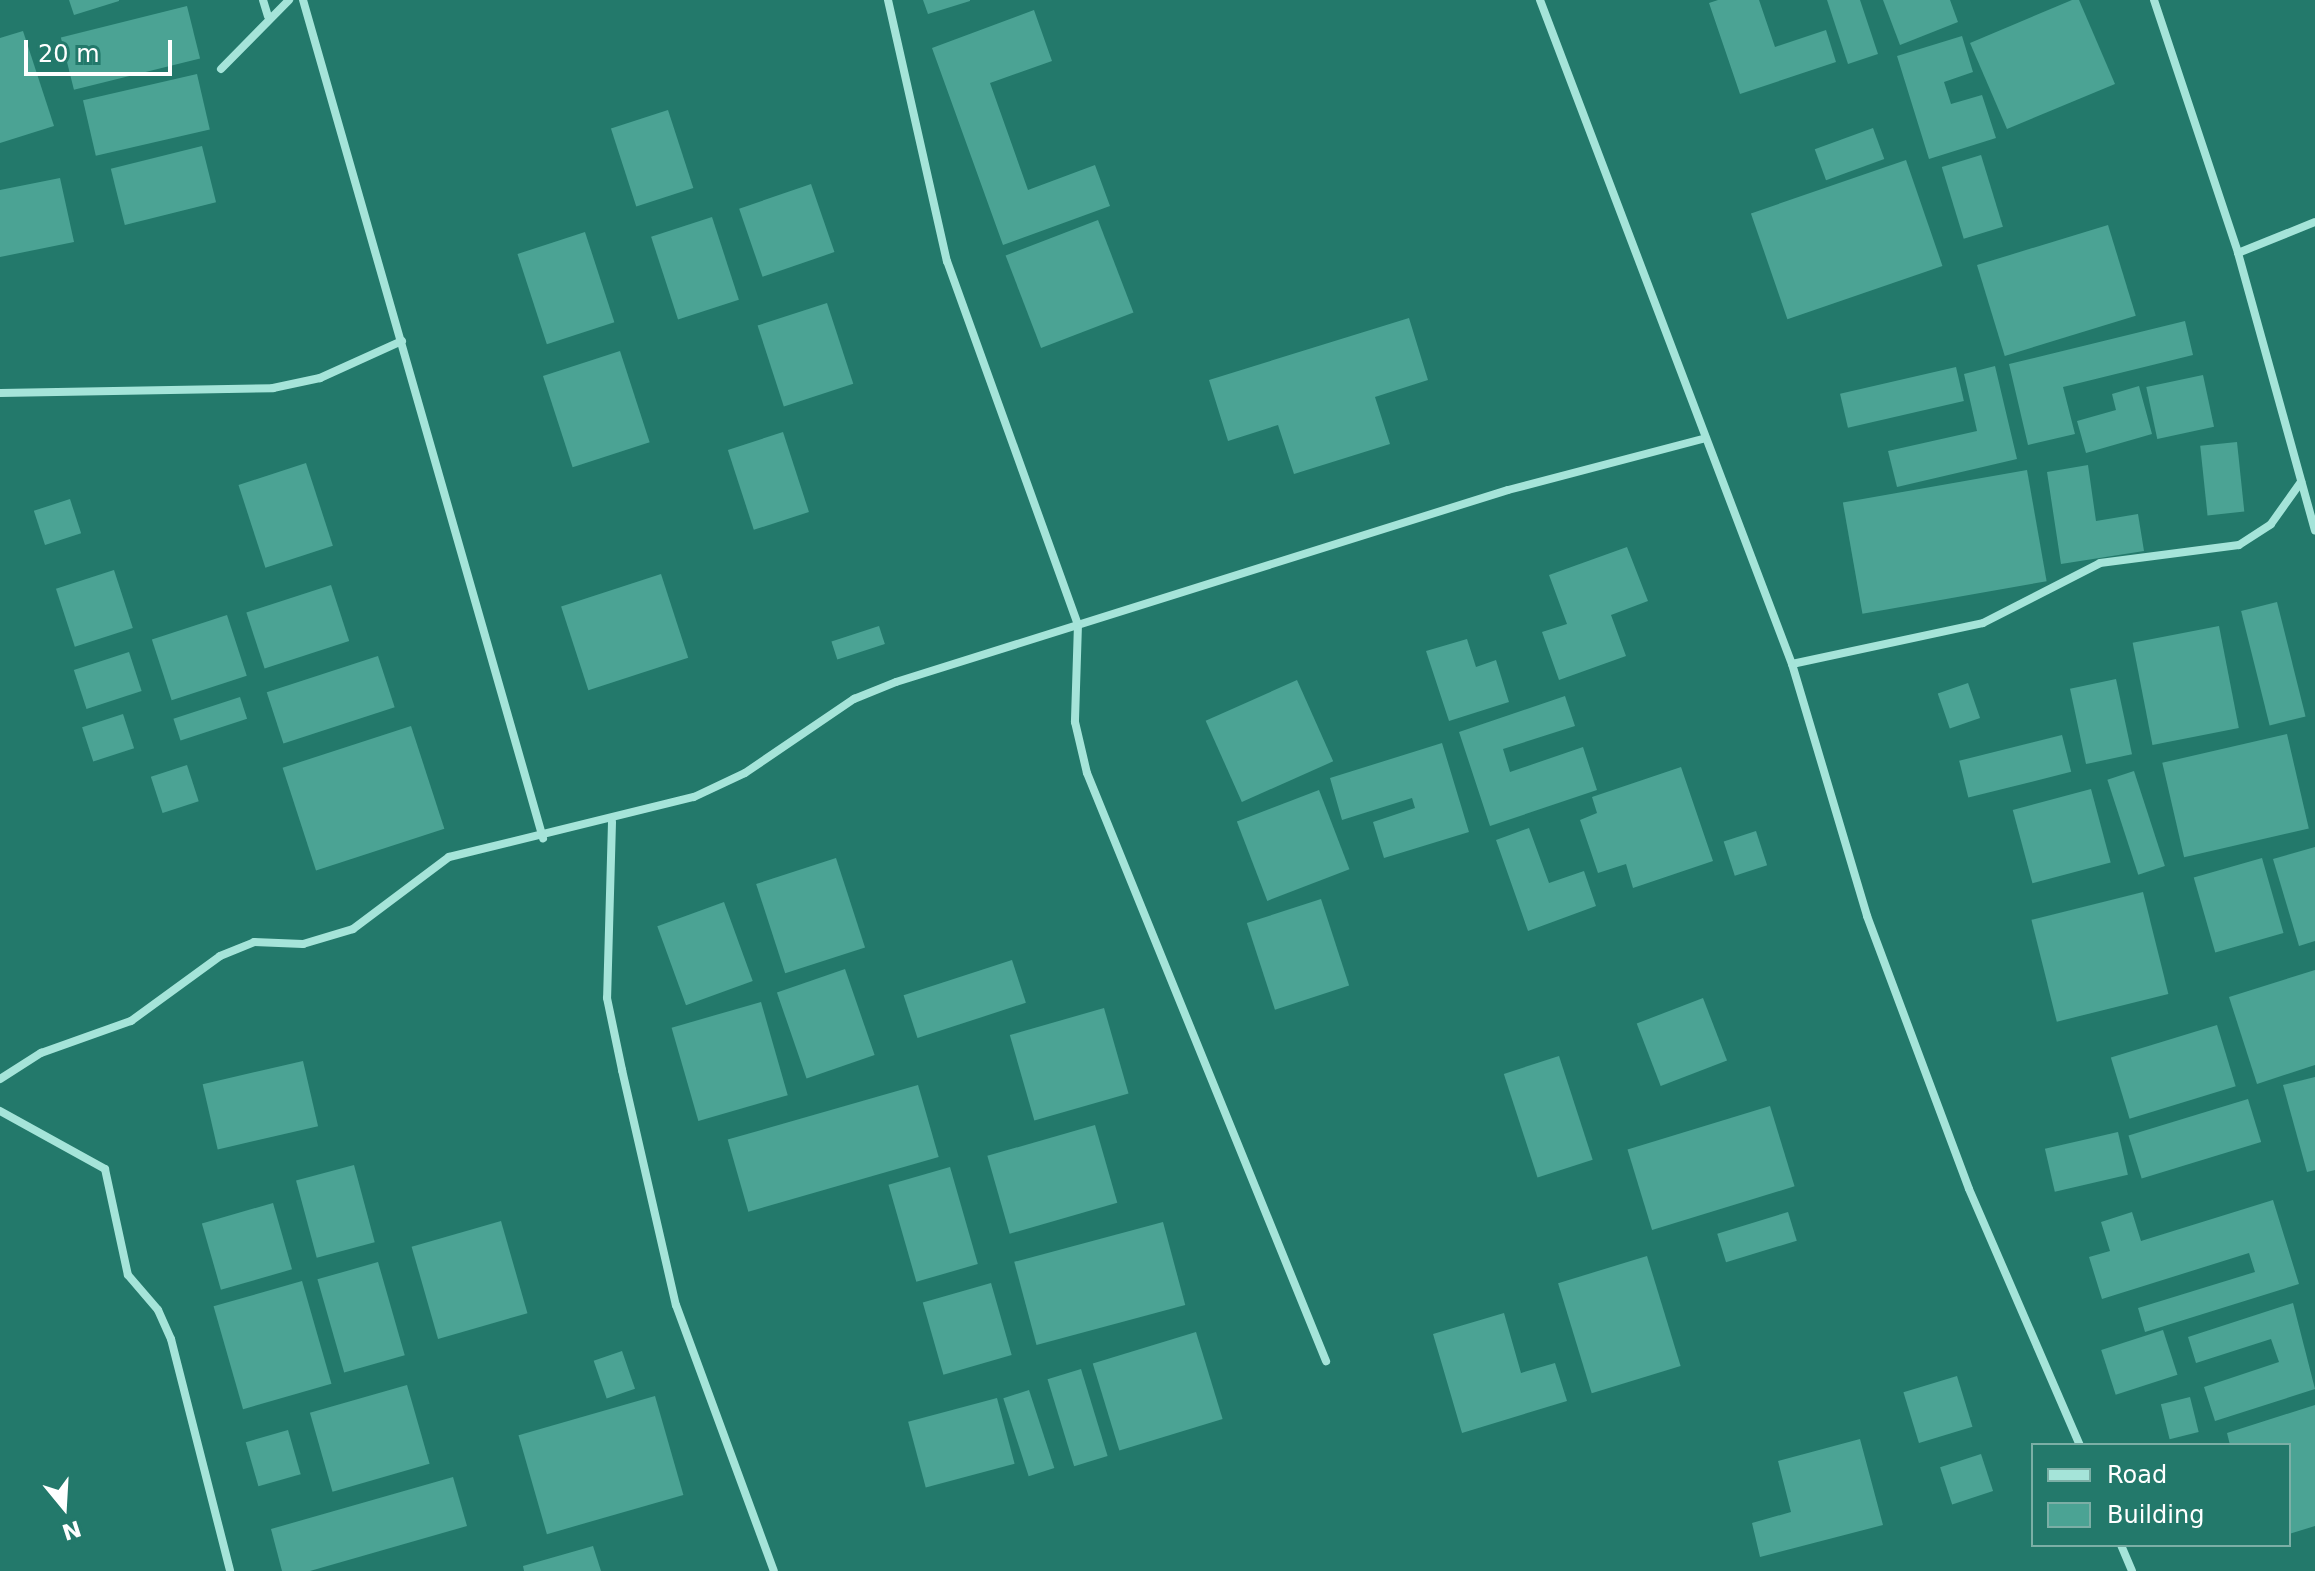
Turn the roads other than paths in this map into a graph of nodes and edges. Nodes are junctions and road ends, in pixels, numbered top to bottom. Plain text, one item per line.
1 (263, 0) edge
2 (289, 0) edge
3 (303, 0) edge
4 (888, 0) edge
5 (1540, 0) edge
6 (2154, 0) edge
7 (268, 16) junction
8 (221, 69) dead end
9 (2315, 222) edge
10 (2238, 253) junction
11 (402, 341) junction
12 (0, 393) edge
13 (1702, 439) junction
14 (2301, 482) junction
15 (2315, 530) edge
16 (1078, 624) junction
17 (1792, 664) junction
18 (612, 822) junction
19 (543, 838) junction
20 (0, 1079) edge
21 (0, 1111) edge
22 (1326, 1361) dead end
23 (2079, 1443) edge
24 (2122, 1547) edge
25 (230, 1571) edge
26 (774, 1571) edge
27 (2132, 1571) edge

1 - 7 street
2 - 7 street
3 - 11 street
4 - 16 street
5 - 13 street
6 - 10 street
7 - 8 street
9 - 10 street
10 - 14 street
11 - 12 street
11 - 19 street
13 - 16 street
13 - 17 street
14 - 15 street
14 - 17 street
16 - 18 street
16 - 22 street
17 - 23 street
18 - 19 street
18 - 26 street
19 - 20 street
21 - 25 street
24 - 27 street

